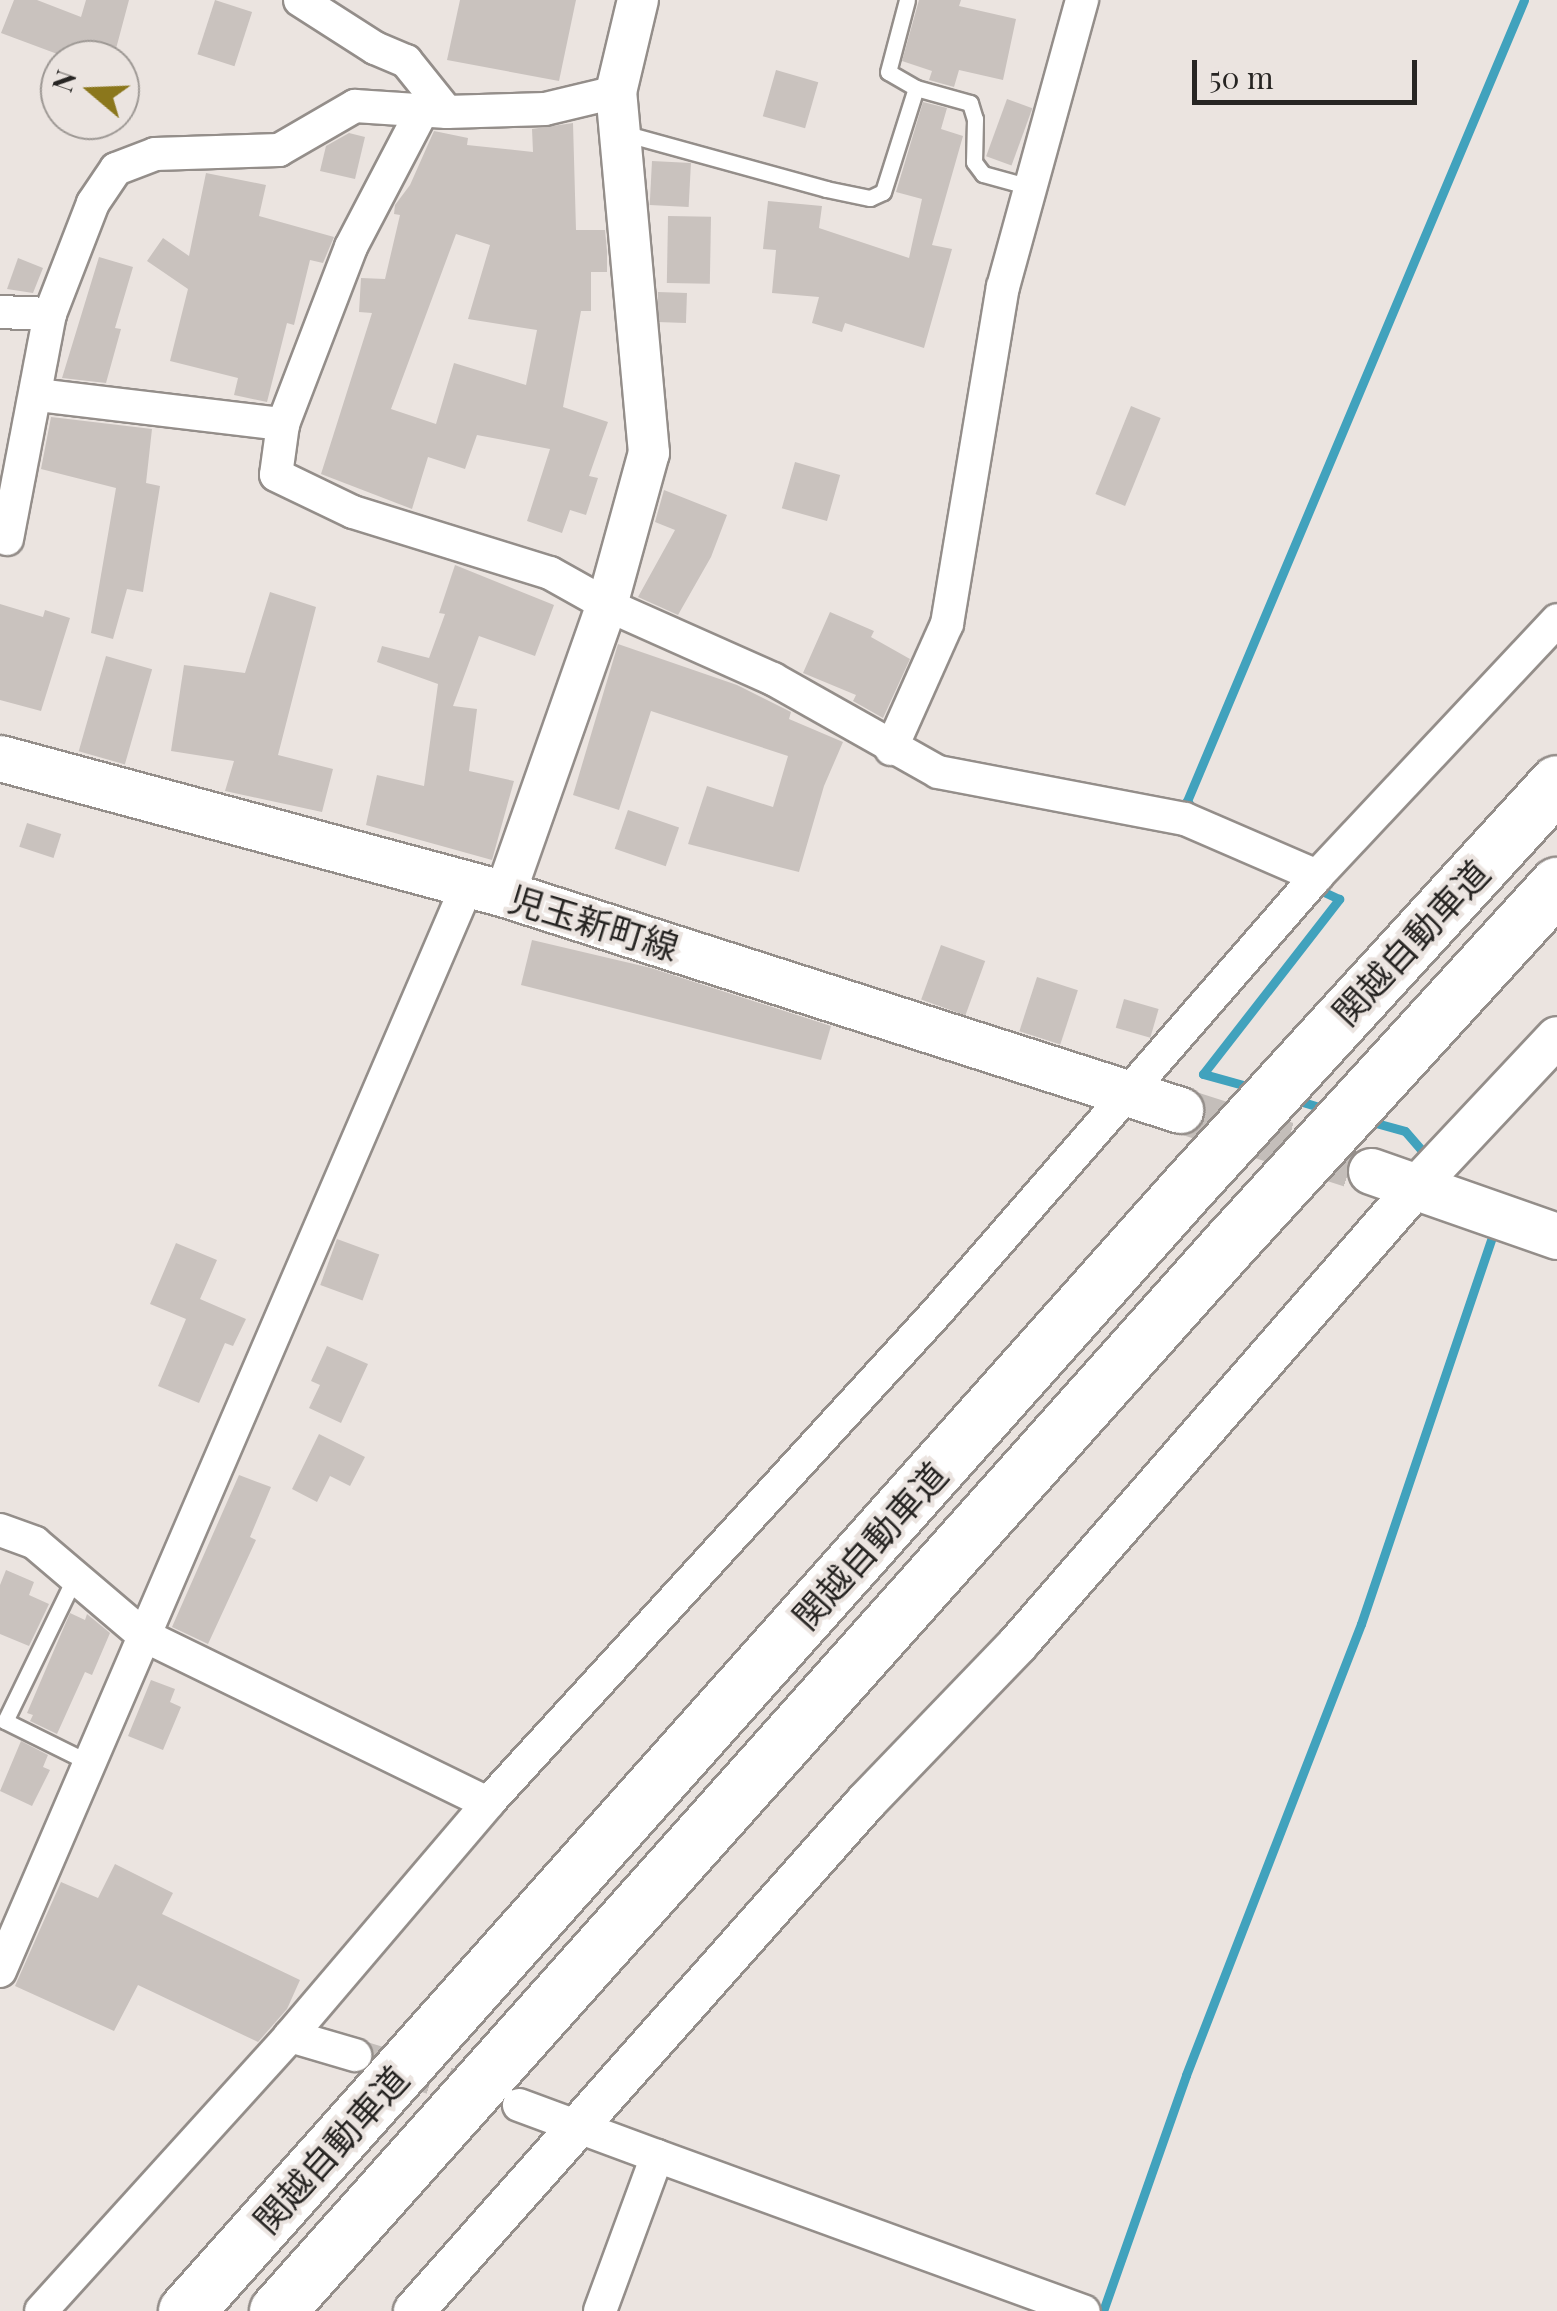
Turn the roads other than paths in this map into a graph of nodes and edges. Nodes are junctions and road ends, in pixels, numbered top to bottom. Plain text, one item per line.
1 (300, 0) edge
2 (638, 0) edge
3 (908, 0) edge
4 (1082, 0) edge
5 (916, 88) junction
6 (434, 111) junction
7 (618, 112) junction
8 (1030, 187) junction
9 (0, 312) edge
10 (50, 314) junction
11 (38, 395) junction
12 (283, 424) junction
13 (11, 462) edge
14 (3, 539) edge
15 (607, 605) junction
16 (1557, 620) edge
17 (891, 749) junction
18 (0, 758) edge
19 (1557, 783) edge
20 (1317, 876) junction
21 (1557, 885) edge
22 (487, 889) junction
23 (1557, 1038) edge
24 (1130, 1094) junction
25 (1180, 1110) tunnel mouth
26 (1372, 1171) tunnel mouth
27 (1417, 1186) junction
28 (1557, 1236) edge
29 (0, 1530) edge
30 (74, 1577) junction
31 (143, 1635) junction
32 (88, 1762) junction
33 (488, 1803) junction
34 (0, 1971) edge
35 (290, 2036) junction
36 (355, 2056) tunnel mouth
37 (518, 2105) tunnel mouth
38 (576, 2125) junction
39 (657, 2156) junction
40 (41, 2311) edge
41 (186, 2311) edge
42 (277, 2311) edge
43 (414, 2311) edge
44 (600, 2311) edge
45 (1084, 2311) edge

1 - 6 street
2 - 7 street
3 - 5 lane
4 - 8 street
5 - 7 lane
5 - 8 lane
6 - 7 street
6 - 10 street
6 - 12 street
7 - 15 street
8 - 17 street
9 - 10 street
10 - 11 street
11 - 12 street
11 - 13 street
12 - 15 street
13 - 14 street
15 - 17 street
15 - 22 street
16 - 20 street
17 - 20 street
18 - 22 main road, 児玉新町線
19 - 41 highway, 関越自動車道
20 - 24 street
21 - 42 highway, 関越自動車道
22 - 24 main road, 児玉新町線
22 - 31 street
23 - 27 street
24 - 25 main road, 児玉新町線
24 - 33 street
26 - 27 main road
27 - 28 main road
27 - 38 street
29 - 30 street
30 - 31 street
30 - 32 lane
31 - 32 street
31 - 33 street
32 - 34 street
33 - 35 street
35 - 36 street
35 - 40 street
37 - 38 street
38 - 39 street
38 - 43 street
39 - 44 street
39 - 45 street

